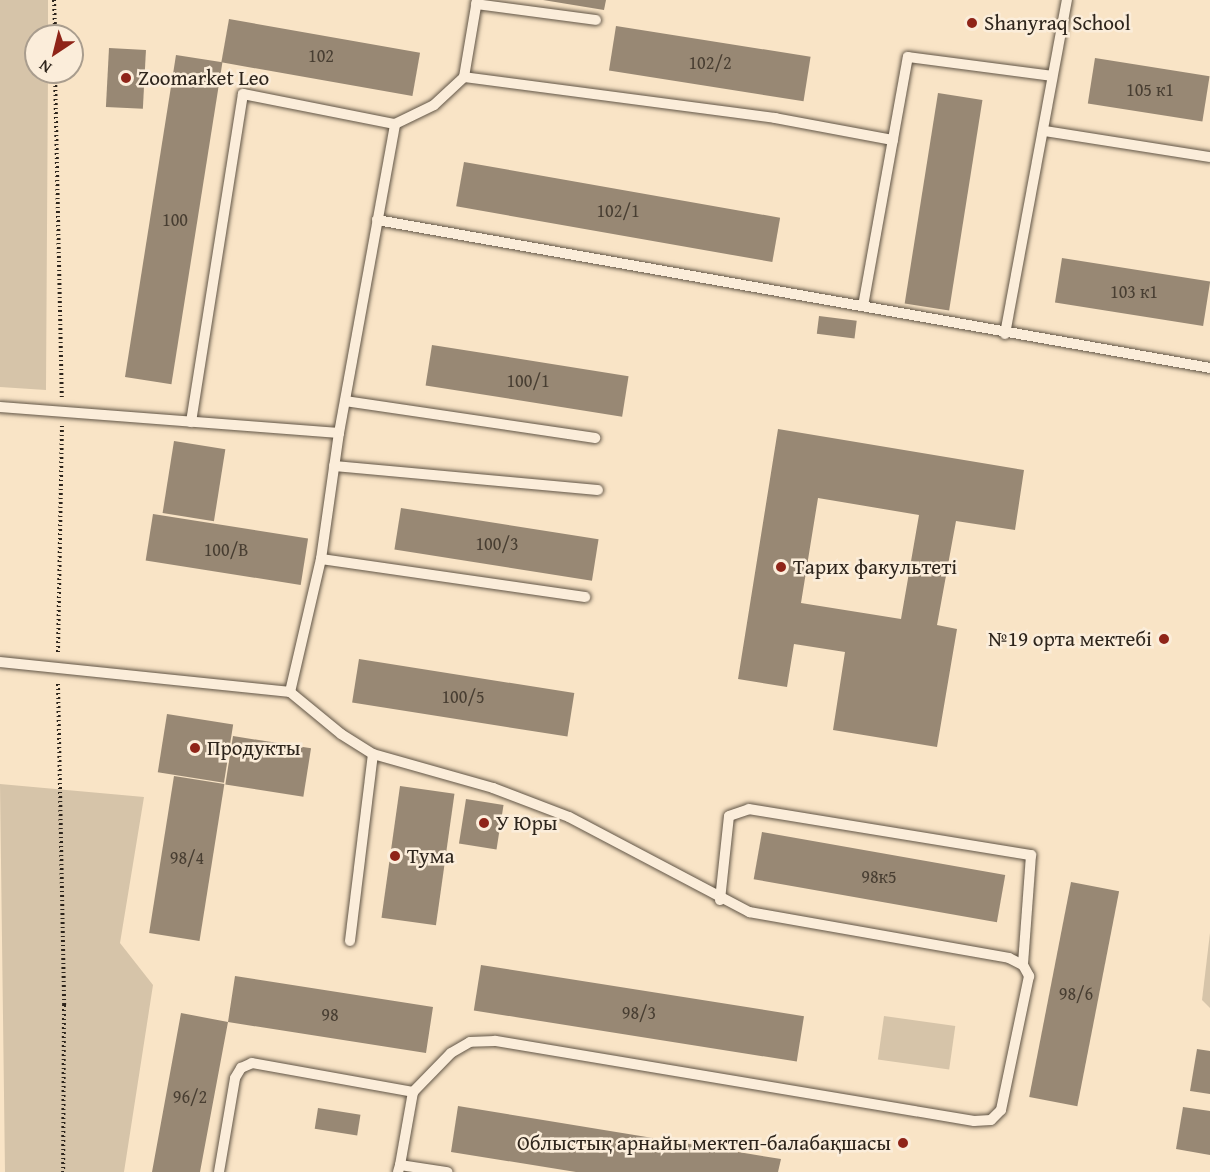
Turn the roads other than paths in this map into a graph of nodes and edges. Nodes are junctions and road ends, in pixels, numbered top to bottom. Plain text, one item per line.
1 (1066, 0) edge
2 (477, 2) edge
3 (596, 20) dead end
4 (1052, 76) junction
5 (464, 77) junction
6 (395, 124) junction
7 (1045, 131) junction
8 (893, 140) junction
9 (1210, 158) edge
10 (377, 220) junction
11 (863, 306) junction
12 (1005, 334) junction
13 (1210, 368) edge
14 (345, 400) junction
15 (0, 407) edge
16 (191, 422) junction
17 (339, 433) junction
18 (595, 438) dead end
19 (334, 466) junction
20 (598, 490) dead end
21 (321, 559) junction
22 (585, 597) dead end
23 (0, 662) edge
24 (290, 692) junction
25 (373, 754) junction
26 (720, 900) junction
27 (350, 941) dead end
28 (1023, 965) junction
29 (413, 1092) junction
30 (399, 1169) edge
31 (219, 1172) edge
32 (447, 1172) edge

1 - 4 lane
2 - 3 lane
2 - 5 lane
4 - 7 lane
4 - 8 lane
5 - 6 lane
5 - 8 lane
6 - 10 lane
6 - 16 lane
7 - 9 lane
7 - 12 lane
8 - 11 lane
10 - 11 lane
10 - 14 lane
11 - 12 lane
12 - 13 lane
14 - 17 lane
14 - 18 lane
15 - 16 lane
16 - 17 lane
17 - 19 lane
19 - 20 lane
19 - 21 lane
21 - 22 lane
21 - 24 lane
23 - 24 lane
24 - 25 lane
25 - 26 lane
25 - 27 lane
26 - 28 lane
26 - 28 lane
28 - 29 lane
29 - 30 lane
29 - 31 lane
30 - 32 lane

